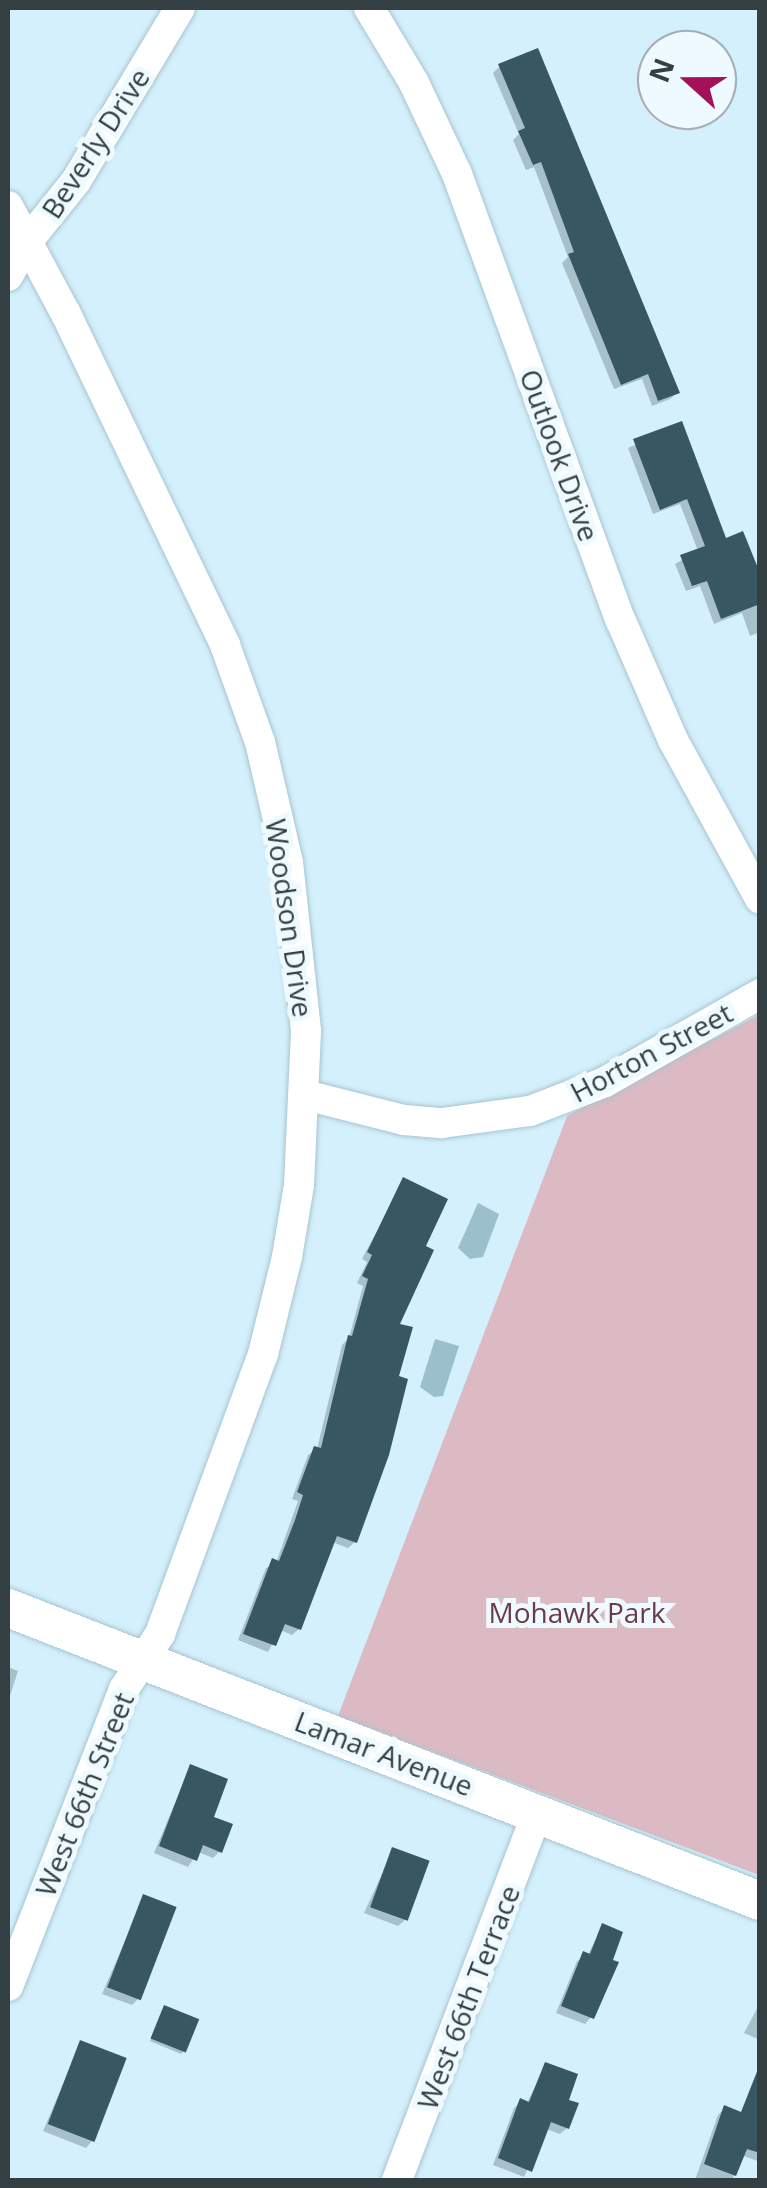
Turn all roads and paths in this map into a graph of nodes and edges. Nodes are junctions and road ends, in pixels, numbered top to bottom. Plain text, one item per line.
1 (180, 8) edge
2 (369, 8) edge
3 (8, 206) edge
4 (26, 242) junction
5 (8, 276) edge
6 (760, 899) edge
7 (760, 994) edge
8 (306, 1095) junction
9 (8, 1608) edge
10 (144, 1660) junction
11 (537, 1812) junction
12 (760, 1901) edge
13 (8, 1986) edge
14 (397, 2180) edge

1 - 4 street, Beverly Drive
2 - 6 street, Outlook Drive
3 - 4 street, Woodson Drive
4 - 5 street, Beverly Drive
4 - 8 street, Woodson Drive
7 - 8 street, Horton Street
8 - 10 street, Woodson Drive
9 - 10 street, Lamar Avenue
10 - 11 street, Lamar Avenue
10 - 13 street, West 66th Street
11 - 12 street, Lamar Avenue
11 - 14 street, West 66th Terrace

